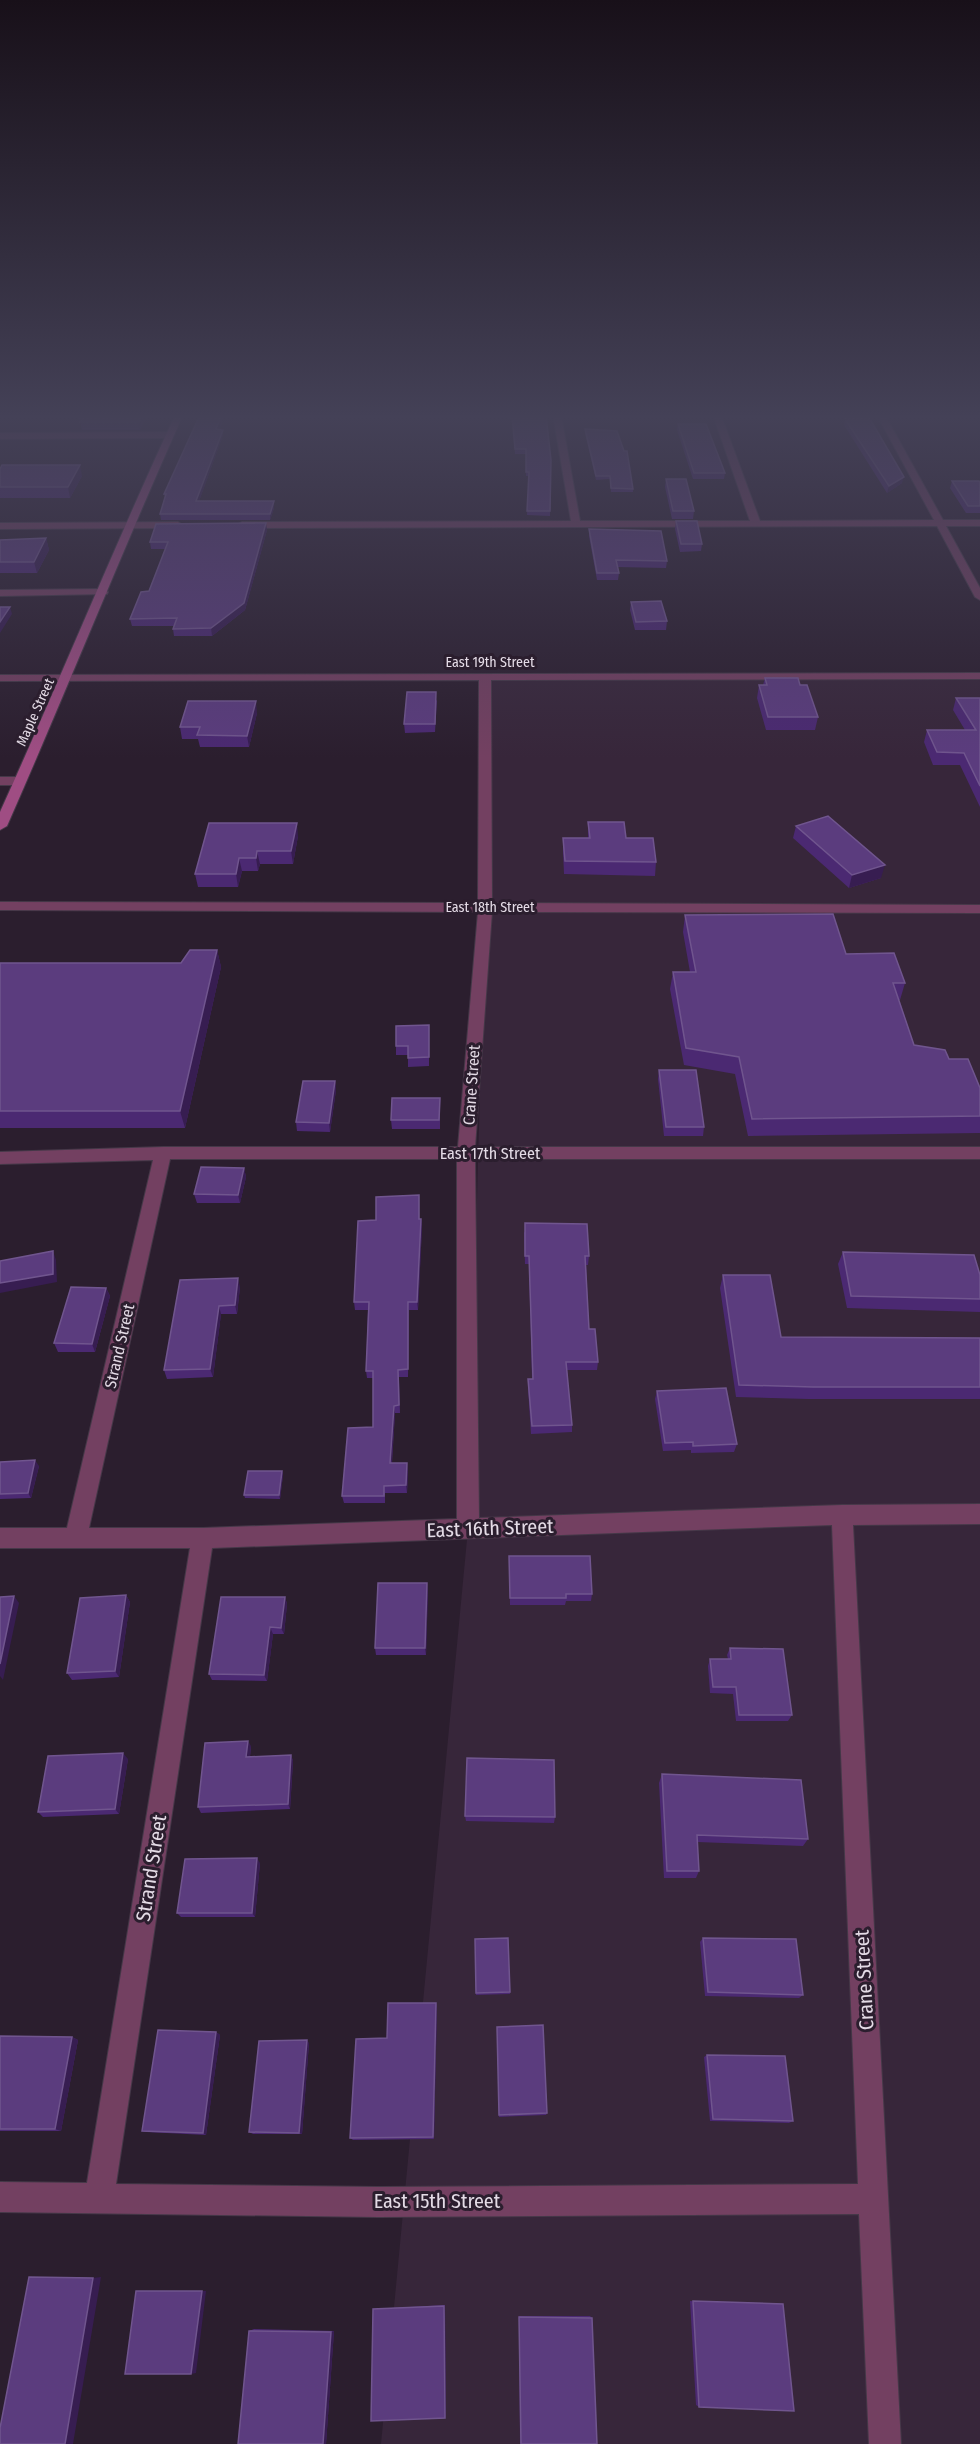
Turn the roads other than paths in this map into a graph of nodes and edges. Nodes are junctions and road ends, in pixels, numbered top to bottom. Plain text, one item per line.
1 (127, 529) edge
2 (943, 529) edge
3 (103, 592) junction
4 (0, 593) edge
5 (980, 597) edge
6 (980, 676) edge
7 (67, 677) junction
8 (0, 678) edge
9 (484, 678) junction
10 (0, 781) edge
11 (20, 781) junction
12 (0, 826) edge
13 (0, 906) edge
14 (485, 907) junction
15 (980, 909) edge
16 (466, 1153) junction
17 (980, 1153) edge
18 (163, 1154) junction
19 (0, 1158) edge
20 (980, 1514) edge
21 (842, 1515) junction
22 (468, 1529) junction
23 (0, 1538) edge
24 (76, 1538) junction
25 (203, 1538) junction
26 (0, 2197) edge
27 (99, 2199) junction
28 (875, 2199) junction
29 (885, 2444) edge

1 - 3 main road, Maple Street
2 - 5 street
3 - 4 street
3 - 7 main road, Maple Street
6 - 9 street, East 19th Street
7 - 8 street, East 19th Street
7 - 9 street, East 19th Street
7 - 11 main road, Maple Street
9 - 14 street, Crane Street
10 - 11 street
11 - 12 main road, Maple Street
13 - 14 street, East 18th Street
14 - 15 street, East 18th Street
14 - 16 street, Crane Street
16 - 17 street, East 17th Street
16 - 18 street, East 17th Street
16 - 22 street, Crane Street
18 - 19 street, East 17th Street
18 - 24 street, Strand Street
20 - 21 street, East 16th Street
21 - 22 street, East 16th Street
21 - 28 street, Crane Street
22 - 25 street, East 16th Street
23 - 24 street, East 16th Street
24 - 25 street, East 16th Street
25 - 27 street, Strand Street
26 - 27 street, East 15th Street
27 - 28 street, East 15th Street
28 - 29 street, Crane Street

